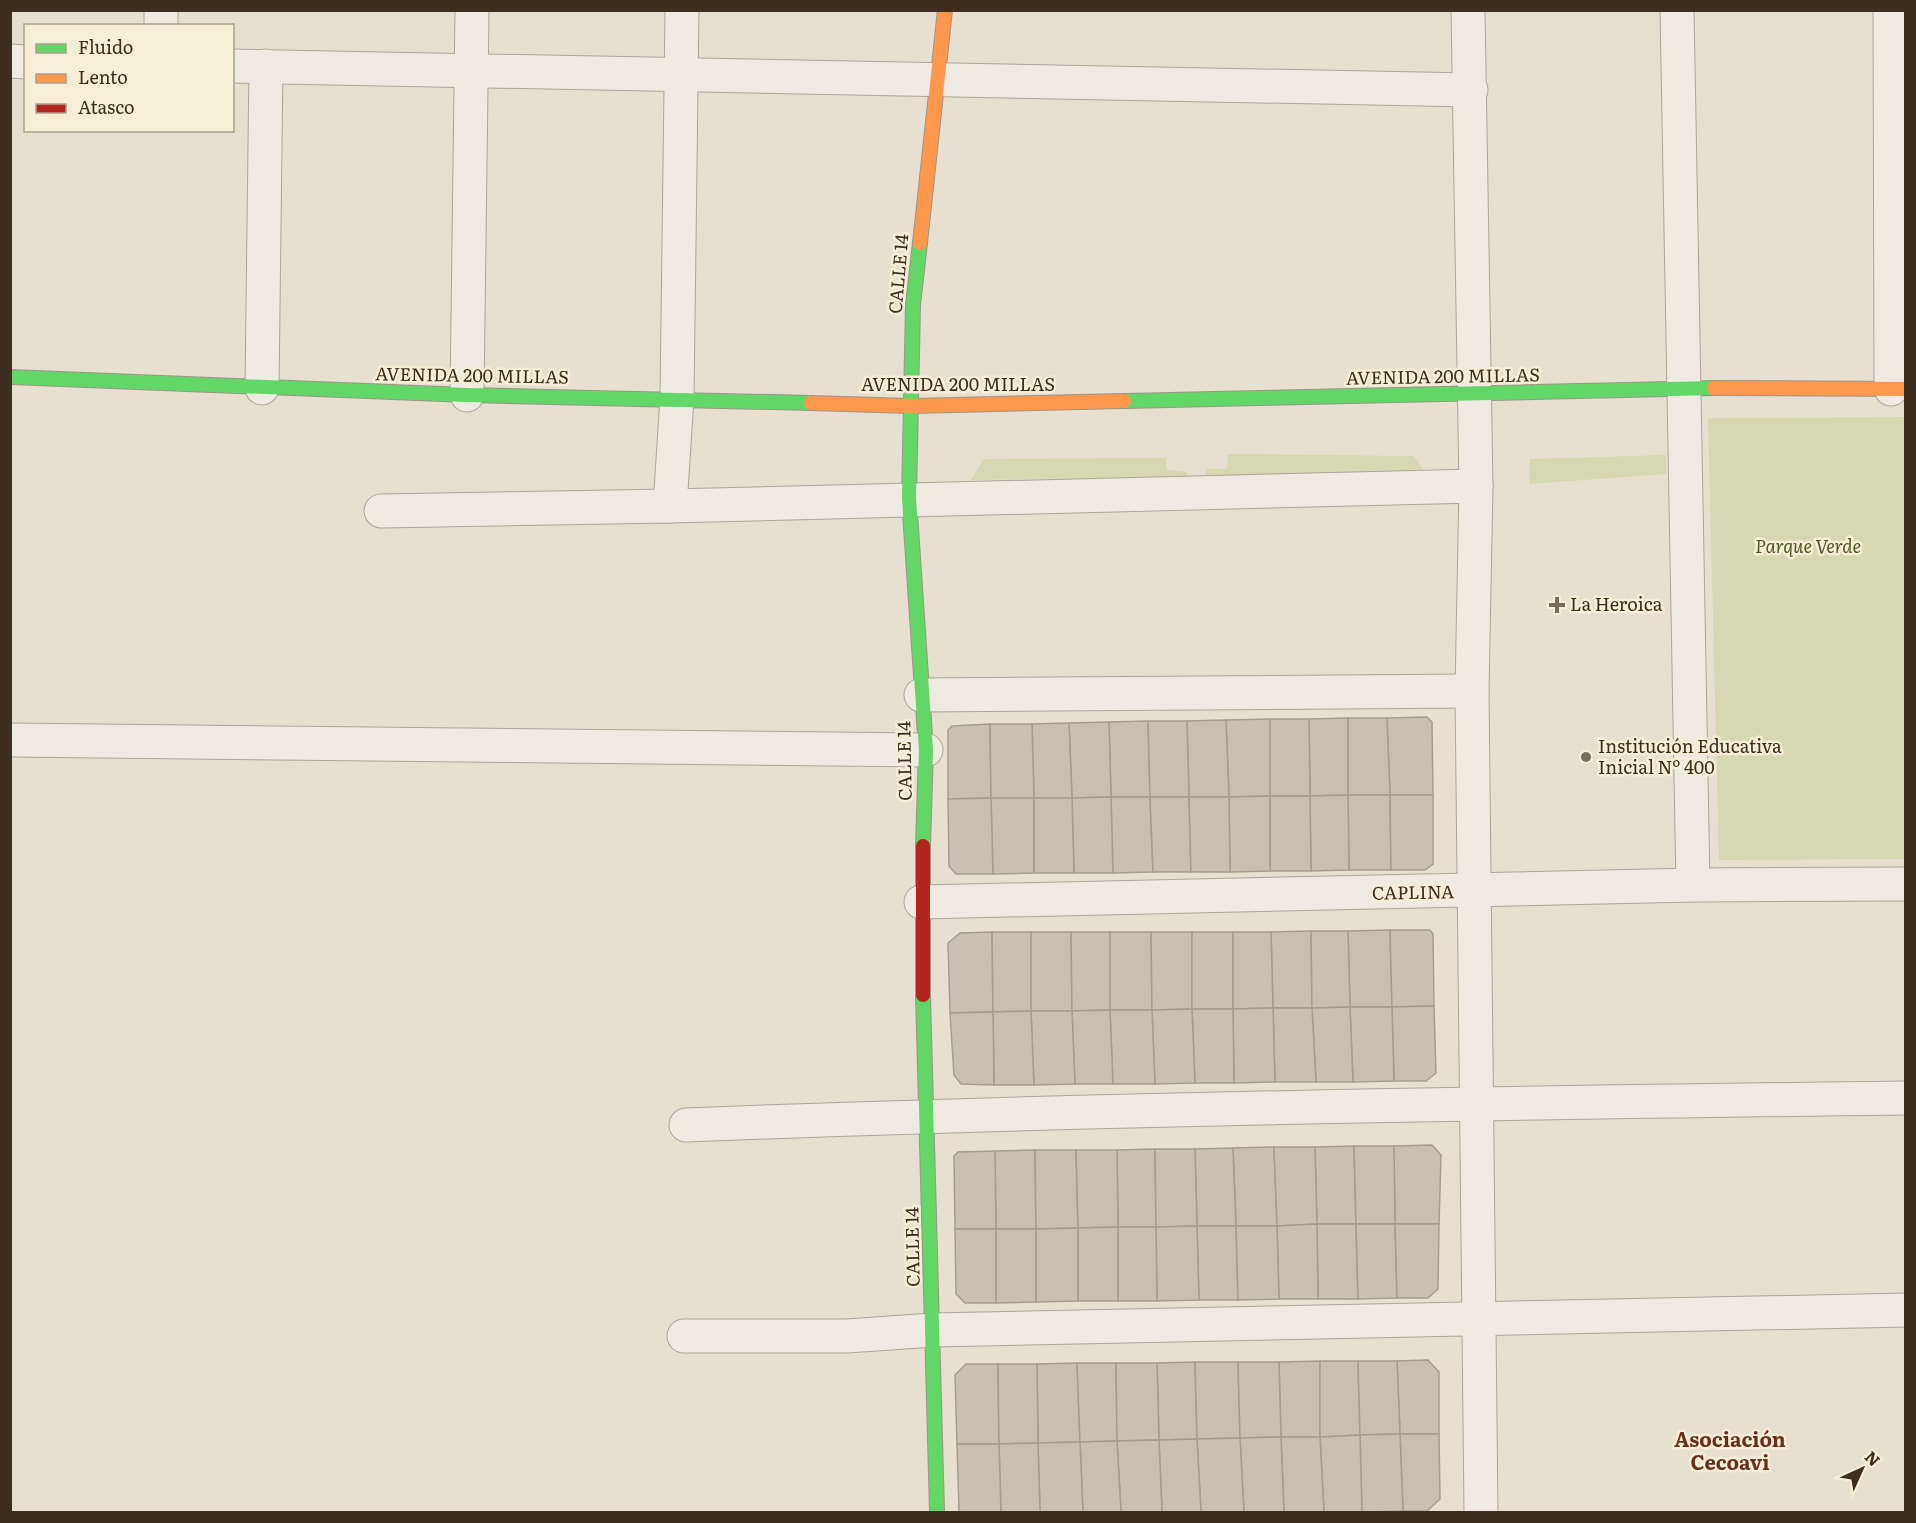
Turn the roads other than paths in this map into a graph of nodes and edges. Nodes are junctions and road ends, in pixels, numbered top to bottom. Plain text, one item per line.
1 (472, 10) edge
2 (682, 10) edge
3 (945, 10) edge
4 (1468, 10) edge
5 (1677, 10) edge
6 (1890, 10) edge
7 (234, 66) edge
8 (266, 66) junction
9 (471, 70) junction
10 (681, 75) junction
11 (937, 79) junction
12 (1471, 90) junction
13 (10, 377) edge
14 (262, 388) junction
15 (1686, 388) junction
16 (1898, 389) edge
17 (1475, 394) junction
18 (467, 395) junction
19 (677, 398) junction
20 (911, 406) junction
21 (1476, 486) junction
22 (909, 498) junction
23 (670, 506) junction
24 (381, 511) dead end
25 (1472, 691) junction
26 (921, 695) junction
27 (10, 740) edge
28 (926, 750) junction
29 (1905, 884) edge
30 (1693, 885) junction
31 (1474, 891) junction
32 (921, 902) junction
33 (1905, 1098) edge
34 (1477, 1103) junction
35 (928, 1117) junction
36 (686, 1125) dead end
37 (1905, 1310) edge
38 (1479, 1319) junction
39 (933, 1330) junction
40 (684, 1336) dead end
41 (937, 1512) edge
42 (1481, 1512) edge

1 - 9 street
2 - 10 street
3 - 11 street, CALLE 14
4 - 12 street
5 - 15 street
6 - 16 street
7 - 8 street
8 - 9 street
8 - 14 street
9 - 10 street
9 - 18 street
10 - 11 street
10 - 19 street
11 - 12 street
11 - 20 street, CALLE 14
12 - 17 street
13 - 14 street, AVENIDA 200 MILLAS
14 - 18 street, AVENIDA 200 MILLAS
15 - 16 street, AVENIDA 200 MILLAS
15 - 17 street, AVENIDA 200 MILLAS
15 - 30 street
17 - 20 street, AVENIDA 200 MILLAS
17 - 21 street
18 - 19 street, AVENIDA 200 MILLAS
19 - 20 street, AVENIDA 200 MILLAS
19 - 23 street
20 - 22 street, CALLE 14
21 - 22 street
21 - 25 street
22 - 23 street
22 - 26 street, CALLE 14
23 - 24 street
25 - 26 street
25 - 31 street
26 - 28 street, CALLE 14
27 - 28 street
28 - 32 street, CALLE 14
29 - 30 street, CAPLINA
30 - 31 street, CAPLINA
31 - 32 street, CAPLINA
31 - 34 street
32 - 35 street, CALLE 14
33 - 34 street
34 - 35 street
34 - 38 street
35 - 36 street
35 - 39 street, CALLE 14
37 - 38 street
38 - 39 street
38 - 42 street
39 - 40 street
39 - 41 street, CALLE 14

